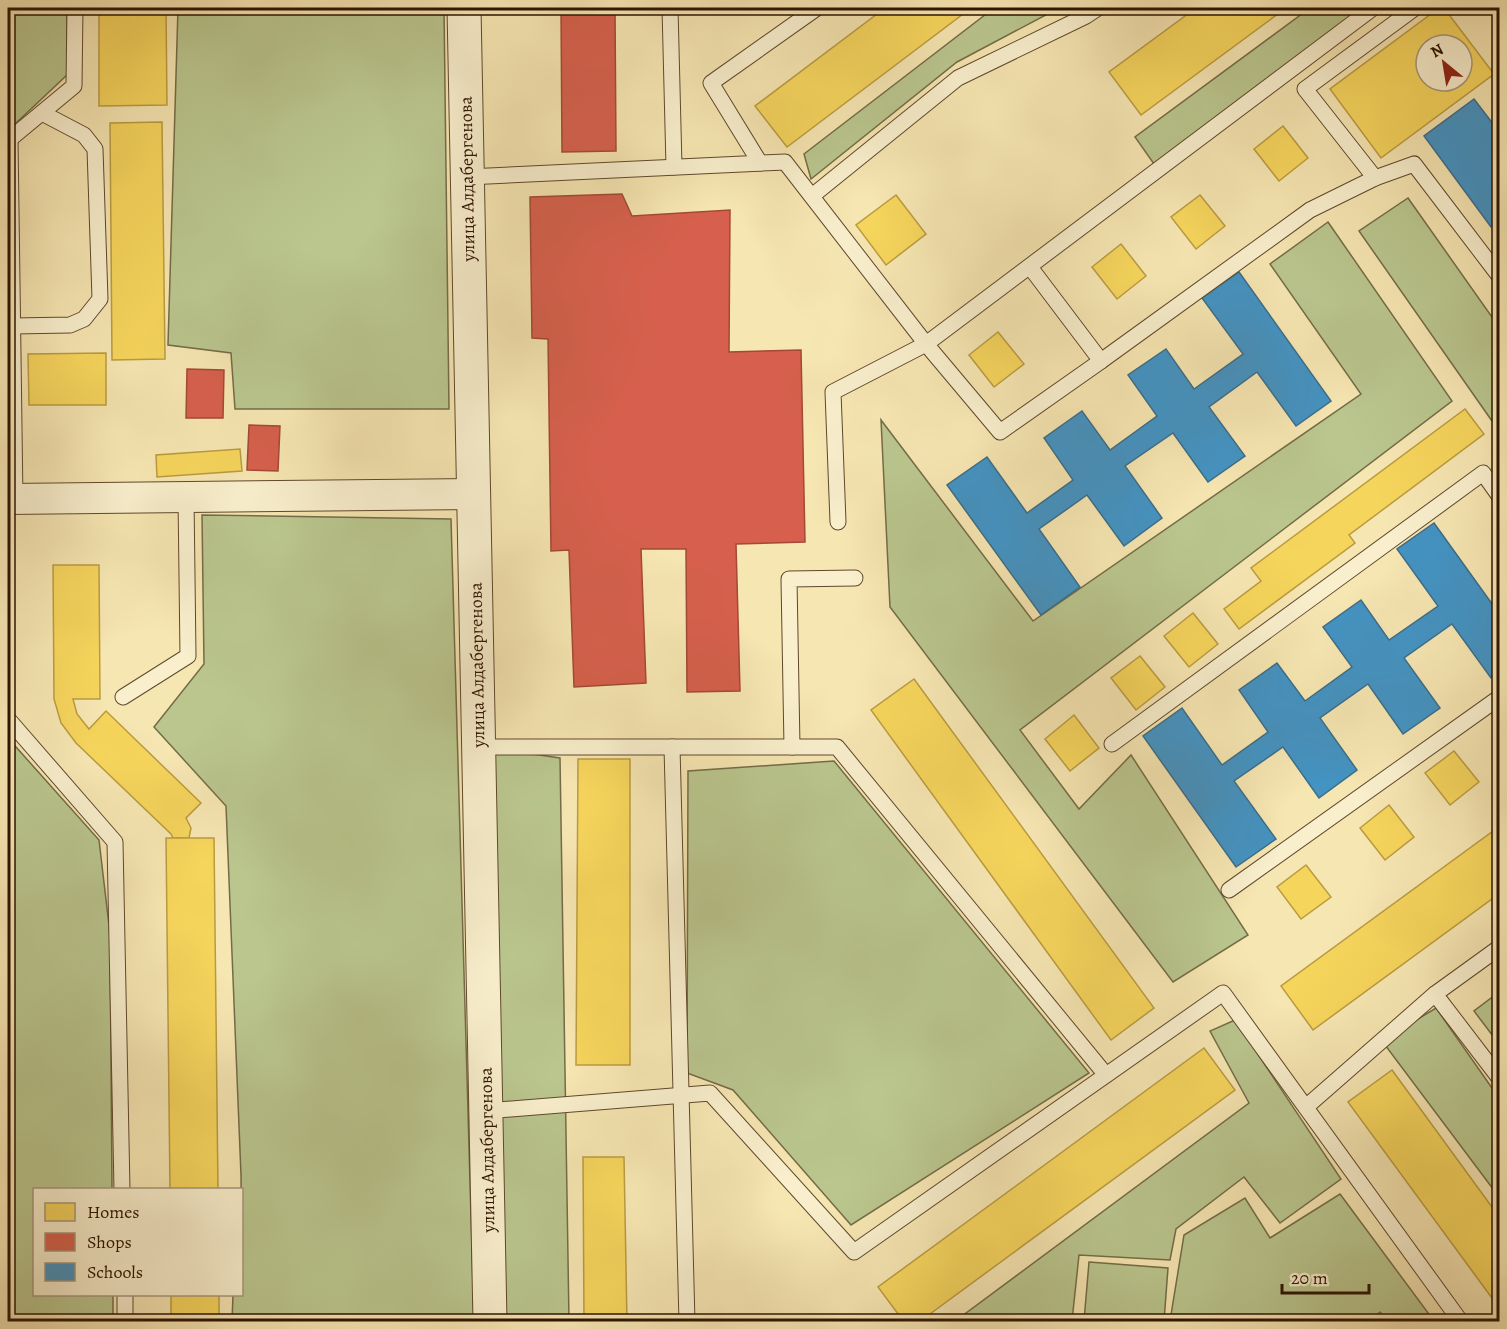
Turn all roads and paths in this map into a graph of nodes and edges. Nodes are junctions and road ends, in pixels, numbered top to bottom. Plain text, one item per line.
1 (75, 8) edge
2 (464, 8) edge
3 (670, 8) edge
4 (817, 8) edge
5 (1098, 8) edge
6 (1373, 8) edge
7 (1414, 8) edge
8 (42, 113) junction
9 (9, 137) edge
10 (760, 163) junction
11 (674, 167) junction
12 (467, 177) junction
13 (1375, 178) junction
14 (812, 196) junction
15 (1030, 267) junction
16 (1500, 277) edge
17 (12, 326) junction
18 (926, 344) junction
19 (1101, 361) junction
20 (474, 494) junction
21 (186, 497) junction
22 (1500, 497) edge
23 (11, 499) edge
24 (838, 522) dead end
25 (855, 578) dead end
26 (123, 697) dead end
27 (1500, 697) edge
28 (8, 719) edge
29 (1112, 744) dead end
30 (479, 747) junction
31 (672, 747) junction
32 (792, 747) junction
33 (1229, 890) dead end
34 (1500, 947) edge
35 (1436, 994) junction
36 (1106, 1075) junction
37 (1500, 1079) edge
38 (680, 1095) junction
39 (1306, 1107) junction
40 (486, 1111) junction
41 (122, 1188) edge
42 (125, 1296) edge
43 (125, 1322) edge
44 (490, 1322) edge
45 (687, 1322) edge
46 (1461, 1322) edge

1 - 8 lane
2 - 12 street, улица Алдабергенова
3 - 11 lane
4 - 10 lane
5 - 14 lane
6 - 15 lane
7 - 13 lane
8 - 9 lane
8 - 17 lane
9 - 17 lane
10 - 11 lane
10 - 14 lane
11 - 12 lane
12 - 20 street, улица Алдабергенова
13 - 16 lane
13 - 19 lane
14 - 18 lane
15 - 18 lane
15 - 19 lane
17 - 23 lane
18 - 19 lane
18 - 24 lane
20 - 21 street
20 - 30 street, улица Алдабергенова
21 - 23 street
21 - 26 lane
22 - 29 lane
25 - 32 lane
27 - 33 lane
28 - 41 lane
30 - 31 lane
30 - 40 street, улица Алдабергенова
31 - 32 lane
31 - 38 lane
32 - 36 lane
34 - 35 lane
35 - 37 lane
35 - 39 lane
36 - 38 lane
36 - 39 lane
38 - 40 lane
38 - 45 lane
39 - 46 lane
40 - 44 street, улица Алдабергенова
42 - 43 lane

